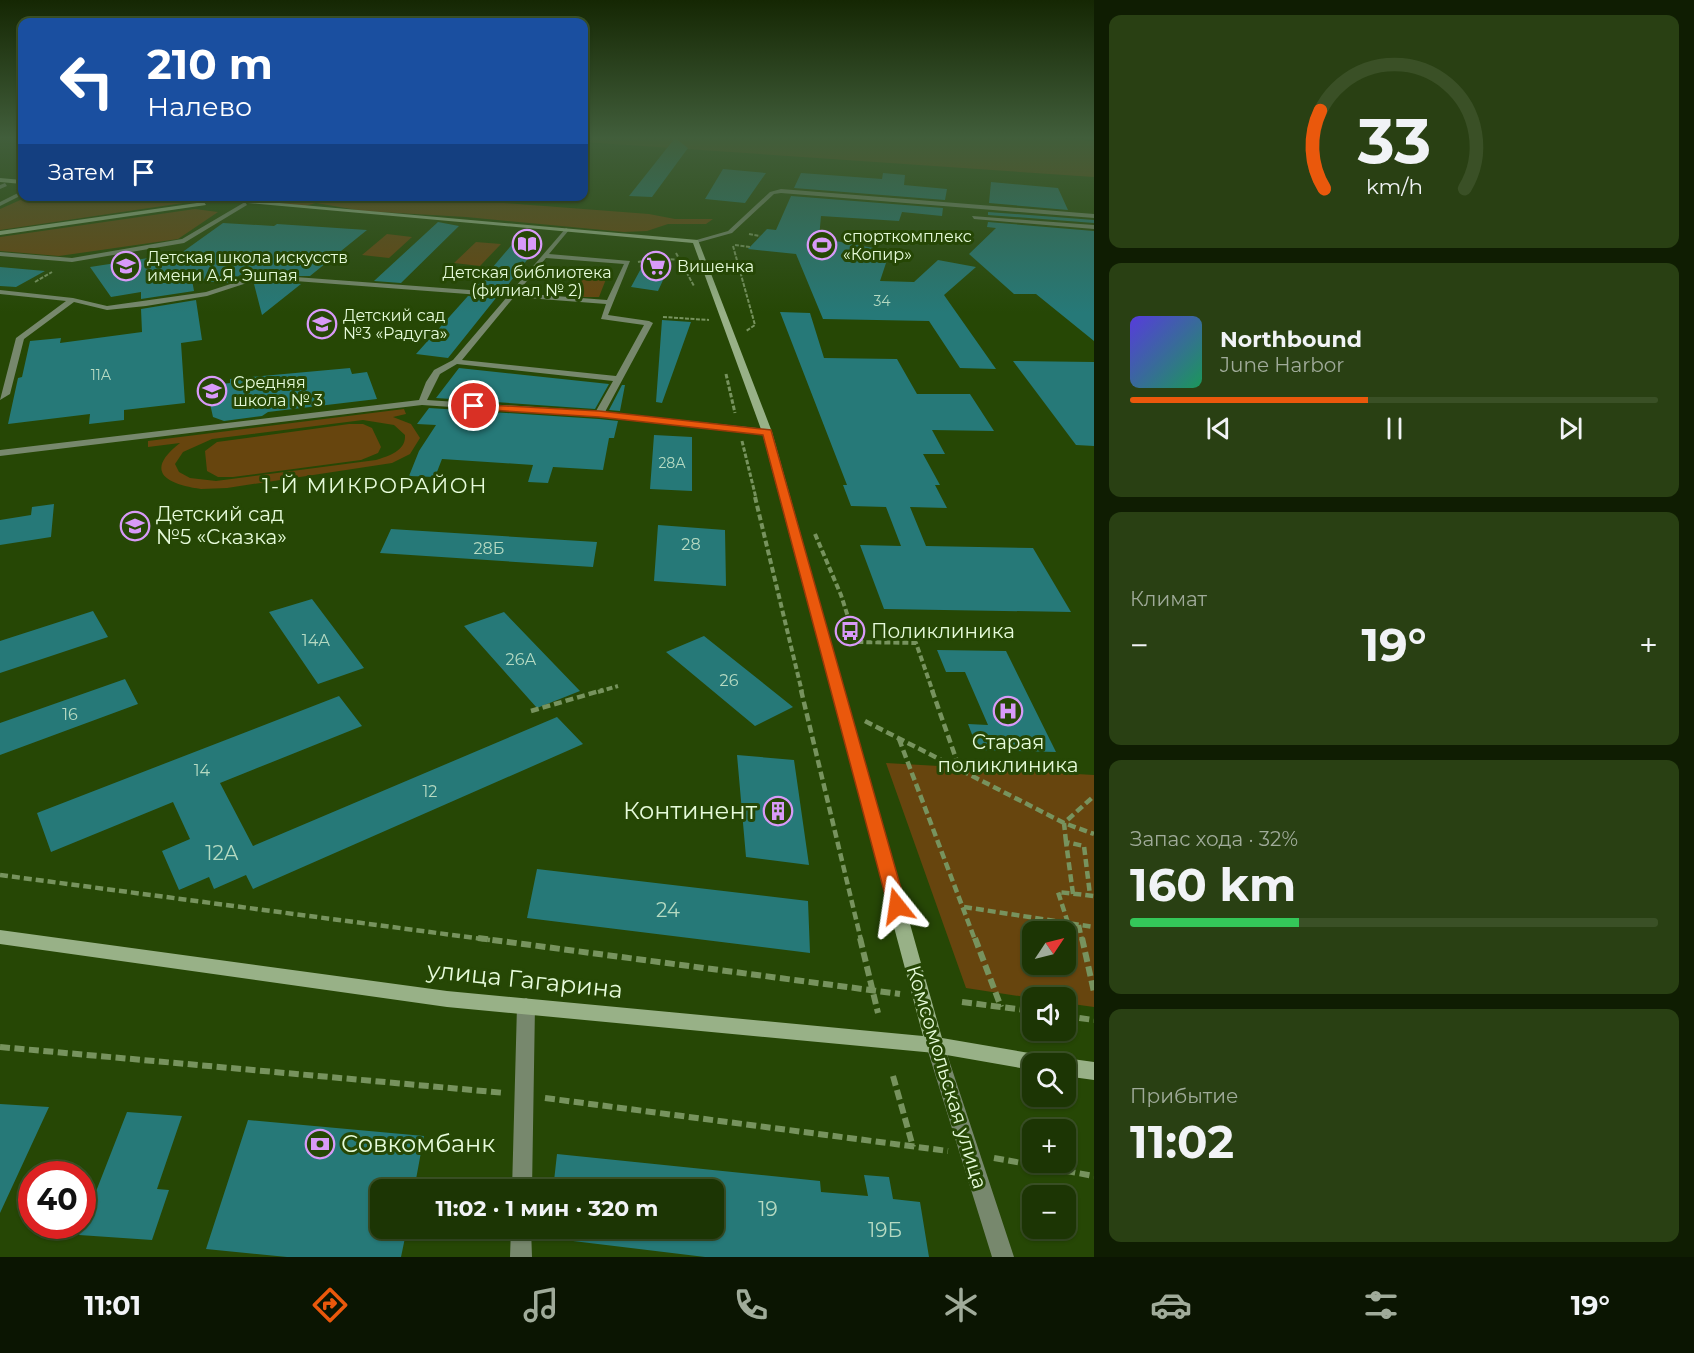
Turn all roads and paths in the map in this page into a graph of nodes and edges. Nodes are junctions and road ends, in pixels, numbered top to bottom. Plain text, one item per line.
1 (17, 196) edge
2 (769, 196) edge
3 (841, 196) edge
4 (213, 201) edge
5 (221, 202) junction
6 (0, 204) edge
7 (245, 204) junction
8 (974, 206) junction
9 (1094, 216) edge
10 (752, 226) dead end
11 (1094, 227) edge
12 (566, 230) junction
13 (0, 233) edge
14 (760, 236) dead end
15 (739, 240) dead end
16 (696, 241) junction
17 (734, 245) junction
18 (674, 247) dead end
19 (750, 247) dead end
20 (0, 254) edge
21 (545, 256) junction
22 (659, 258) junction
23 (639, 260) dead end
24 (679, 260) junction
25 (628, 261) junction
26 (650, 261) junction
27 (657, 264) dead end
28 (54, 272) dead end
29 (696, 290) dead end
30 (0, 292) edge
31 (14, 293) junction
32 (512, 295) junction
33 (73, 300) junction
34 (610, 302) junction
35 (707, 310) dead end
36 (649, 323) junction
37 (755, 325) dead end
38 (456, 362) junction
39 (723, 364) dead end
40 (618, 380) junction
41 (0, 397) edge
42 (422, 402) junction
43 (599, 414) junction
44 (739, 428) junction
45 (767, 432) junction
46 (0, 453) edge
47 (841, 595) dead end
48 (618, 686) dead end
49 (843, 710) junction
50 (531, 711) dead end
51 (899, 739) junction
52 (960, 770) junction
53 (1094, 796) edge
54 (1064, 823) junction
55 (1094, 834) edge
56 (1066, 842) junction
57 (0, 875) edge
58 (1073, 894) junction
59 (1092, 896) edge
60 (963, 907) junction
61 (1055, 921) edge
62 (1067, 921) edge
63 (1076, 924) edge
64 (1079, 925) junction
65 (1094, 927) edge
66 (0, 937) edge
67 (872, 991) junction
68 (1094, 992) edge
69 (901, 994) dead end
70 (962, 1002) dead end
71 (526, 1006) junction
72 (1001, 1007) junction
73 (1022, 1010) edge
74 (878, 1013) dead end
75 (1076, 1018) edge
76 (1094, 1020) edge
77 (934, 1045) junction
78 (0, 1047) edge
79 (1022, 1060) edge
80 (1076, 1068) edge
81 (1094, 1071) edge
82 (893, 1076) dead end
83 (523, 1095) junction
84 (913, 1147) junction
85 (969, 1154) junction
86 (1094, 1176) edge
87 (522, 1179) edge
88 (521, 1239) edge
89 (521, 1257) edge
90 (1003, 1257) edge

1 - 6 street
2 - 16 street
3 - 8 street
4 - 5 street
5 - 7 street
5 - 13 street
7 - 12 street
7 - 20 street
8 - 9 street
8 - 11 street
10 - 14 path
12 - 16 street
12 - 21 street
15 - 17 path
16 - 45 street, Комсомольская улица
17 - 19 path
17 - 37 path
18 - 24 path
21 - 25 street
21 - 32 street
22 - 24 path
22 - 26 path
22 - 27 path
23 - 26 path
24 - 29 path
25 - 26 path
25 - 34 street
28 - 31 path
30 - 31 street
31 - 33 street
32 - 33 street
32 - 34 street
32 - 38 street
33 - 41 street
34 - 36 street
35 - 36 path
36 - 40 street
38 - 40 street
38 - 42 street
39 - 44 path
40 - 43 street
42 - 43 street
42 - 46 street
43 - 44 street
44 - 45 street
44 - 67 path
45 - 49 street, Комсомольская улица
47 - 52 path
48 - 50 path
49 - 51 path
49 - 77 street, Комсомольская улица
51 - 52 path
51 - 60 path
52 - 54 path
53 - 54 path
54 - 55 path
54 - 56 path
56 - 58 path
56 - 59 path
57 - 67 path
58 - 59 path
58 - 62 path
60 - 61 path
60 - 72 path
63 - 64 path
64 - 65 path
64 - 68 path
66 - 71 street, улица Гагарина
67 - 69 path
67 - 74 path
70 - 72 path
71 - 77 street, улица Гагарина
71 - 83 street
72 - 73 path
75 - 76 path
77 - 79 street, улица Гагарина
77 - 85 street, Комсомольская улица
78 - 83 path
80 - 81 street
82 - 84 path
83 - 84 path
83 - 87 street
84 - 85 path
85 - 86 path
85 - 90 street, Комсомольская улица
88 - 89 street

